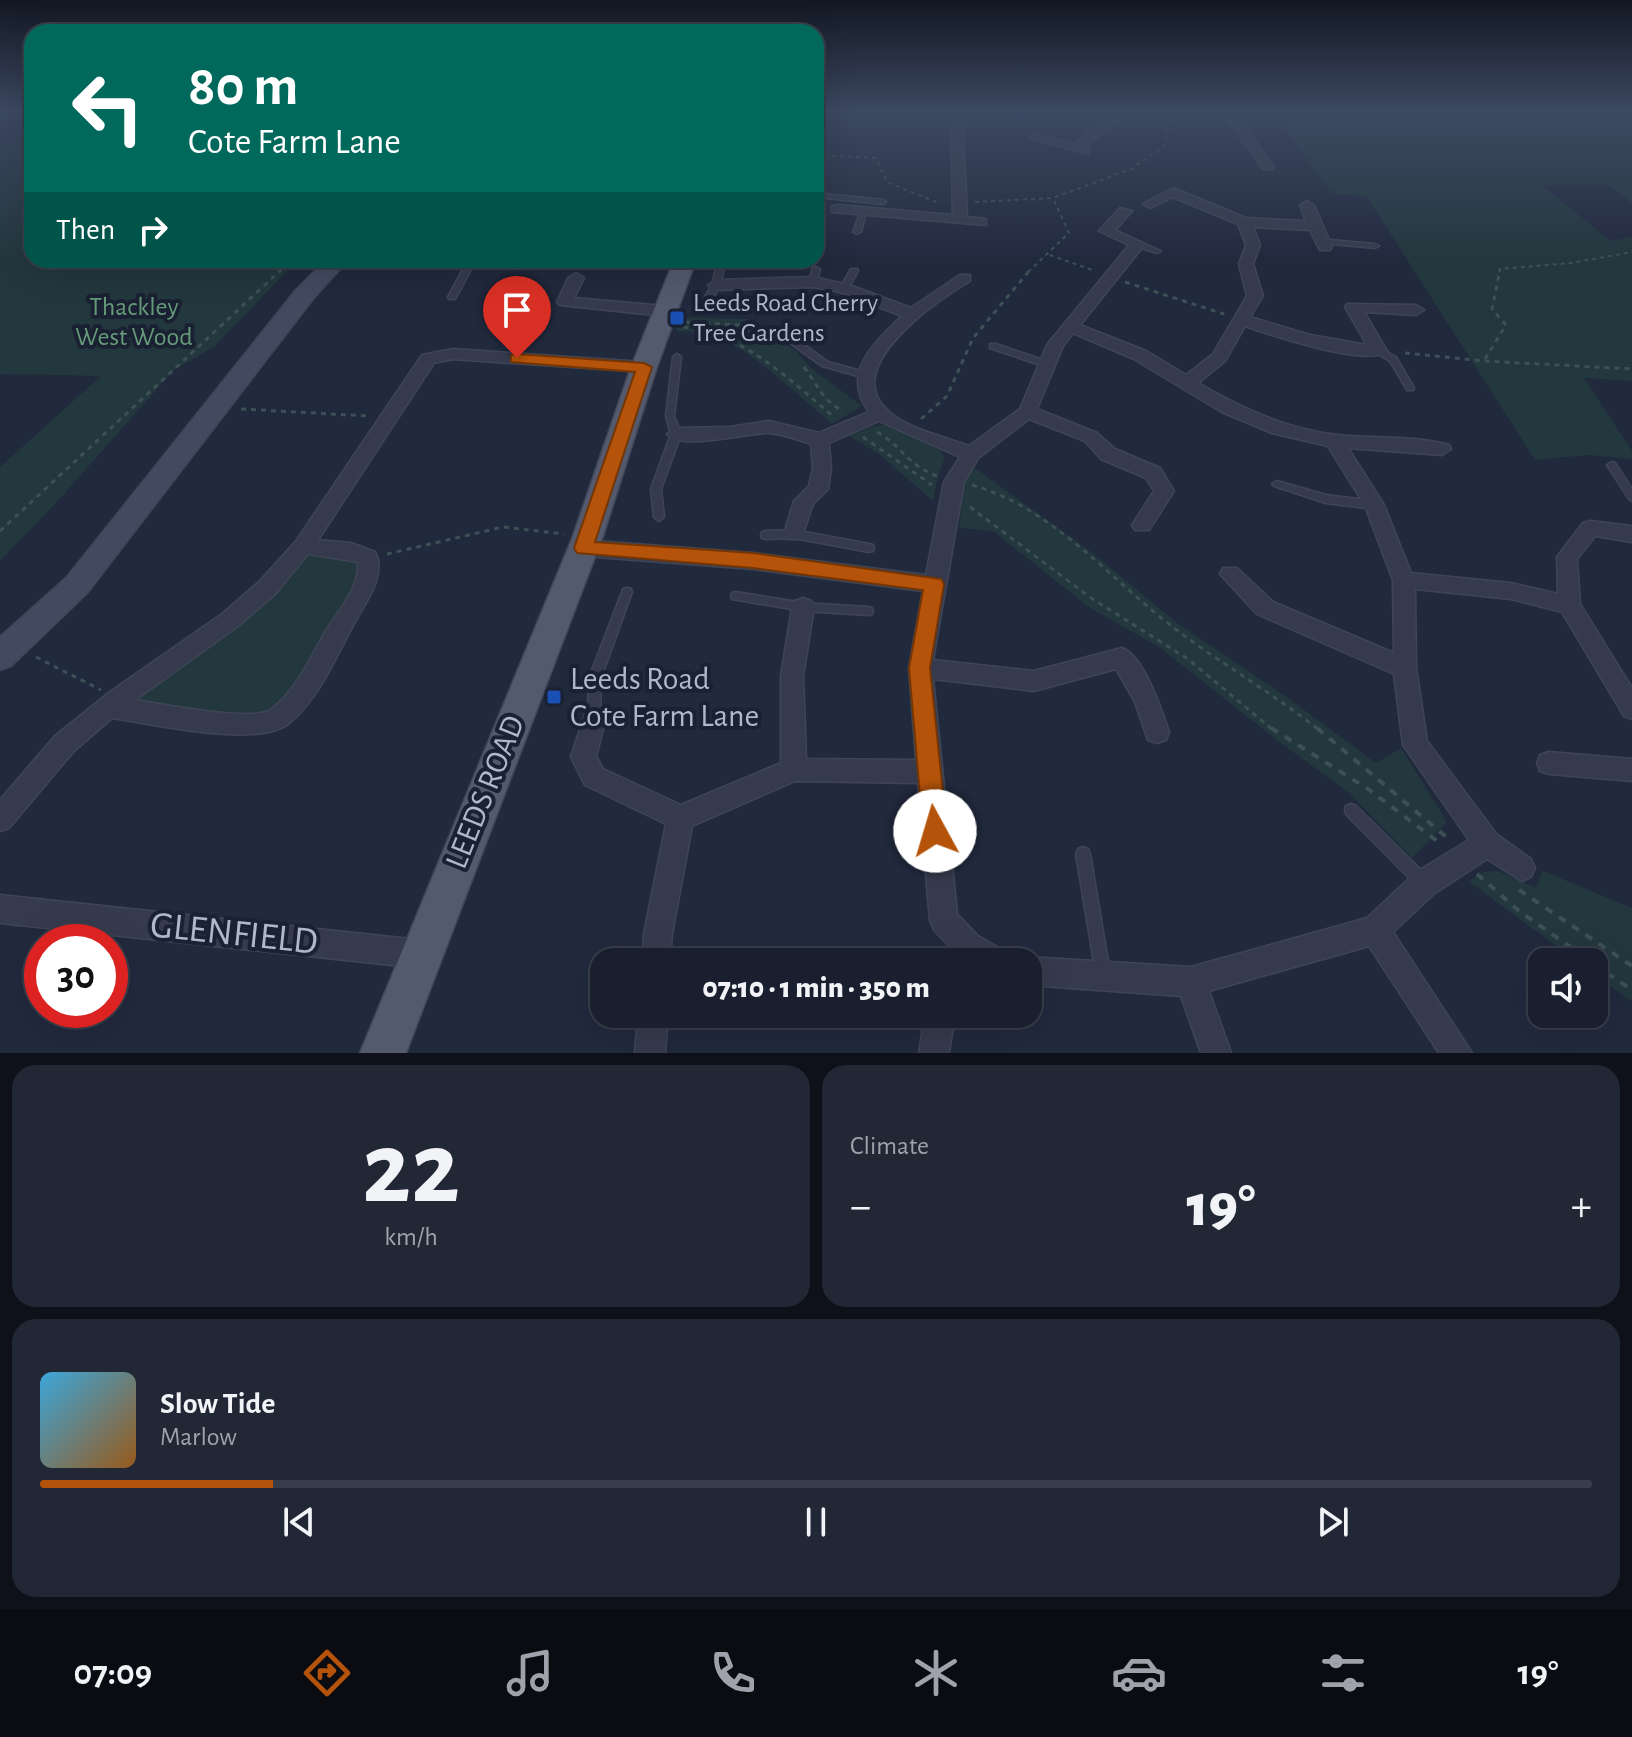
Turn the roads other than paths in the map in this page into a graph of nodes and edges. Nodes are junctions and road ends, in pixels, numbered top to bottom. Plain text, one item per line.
1 (958, 162) edge
2 (1265, 162) edge
3 (1268, 166) dead end
4 (824, 196) edge
5 (883, 202) dead end
6 (1150, 204) dead end
7 (1307, 205) dead end
8 (837, 209) dead end
9 (1125, 211) dead end
10 (863, 212) junction
11 (960, 220) junction
12 (981, 222) dead end
13 (1244, 222) junction
14 (1315, 226) junction
15 (857, 232) dead end
16 (1138, 244) junction
17 (1324, 244) joint
18 (1375, 246) dead end
19 (1157, 251) dead end
20 (330, 268) edge
21 (468, 268) edge
22 (682, 268) edge
23 (720, 268) edge
24 (854, 271) dead end
25 (576, 278) dead end
26 (965, 278) dead end
27 (844, 288) junction
28 (713, 291) joint
29 (452, 297) dead end
30 (1416, 310) dead end
31 (914, 315) junction
32 (661, 319) junction
33 (1240, 319) junction
34 (1069, 326) junction
35 (782, 333) dead end
36 (993, 346) dead end
37 (1379, 351) junction
38 (677, 357) dead end
39 (1046, 364) junction
40 (644, 367) junction
41 (865, 375) junction
42 (1187, 383) junction
43 (1410, 388) dead end
44 (1027, 412) junction
45 (880, 414) junction
46 (676, 434) junction
47 (820, 440) junction
48 (1334, 441) junction
49 (1442, 449) dead end
50 (971, 454) junction
51 (1612, 465) dead end
52 (1277, 484) dead end
53 (1632, 497) edge
54 (1374, 505) junction
55 (659, 517) dead end
56 (1142, 525) dead end
57 (794, 534) junction
58 (1632, 534) edge
59 (766, 535) dead end
60 (586, 542) junction
61 (303, 546) junction
62 (869, 548) dead end
63 (1230, 574) dead end
64 (1404, 580) junction
65 (934, 584) junction
66 (627, 592) dead end
67 (736, 596) dead end
68 (1569, 605) junction
69 (803, 607) junction
70 (868, 611) dead end
71 (7, 651) edge
72 (920, 668) junction
73 (1405, 668) junction
74 (1622, 676) edge
75 (113, 703) junction
76 (1632, 709) edge
77 (594, 718) joint
78 (1157, 732) dead end
79 (1549, 763) dead end
80 (794, 770) junction
81 (1632, 770) edge
82 (929, 772) junction
83 (1351, 810) dead end
84 (680, 818) junction
85 (0, 819) edge
86 (1471, 852) junction
87 (1083, 854) dead end
88 (1520, 878) road end
89 (1425, 883) junction
90 (0, 909) edge
91 (1375, 930) junction
92 (657, 948) edge
93 (961, 948) edge
94 (420, 954) junction
95 (1042, 972) edge
96 (1104, 976) junction
97 (1191, 982) junction
98 (652, 1028) edge
99 (938, 1028) edge
100 (383, 1053) edge
101 (650, 1053) edge
102 (934, 1053) edge
103 (1216, 1053) edge
104 (1457, 1053) edge

1 - 11 street
2 - 3 street
4 - 5 lane
6 - 13 street
7 - 14 street
8 - 10 street
9 - 16 street
10 - 11 street
10 - 15 lane
11 - 12 street
13 - 14 street
13 - 33 street
14 - 17 street
16 - 19 lane
16 - 34 street
17 - 18 lane
20 - 71 street
21 - 29 lane
22 - 32 main road, LEEDS ROAD
23 - 28 lane
24 - 27 lane
25 - 32 street
26 - 31 street
27 - 28 street
27 - 31 street
30 - 37 street
31 - 41 street
32 - 40 main road, LEEDS ROAD
33 - 37 street
33 - 42 street
34 - 39 street
34 - 42 street
35 - 41 lane
36 - 39 lane
37 - 43 lane
38 - 46 lane
39 - 44 street
40 - 60 main road, LEEDS ROAD
40 - 61 street
41 - 45 street
42 - 48 street
44 - 50 street
44 - 56 street
45 - 47 street
45 - 50 street
46 - 47 street
46 - 55 lane
47 - 57 street
48 - 49 street
48 - 54 street
50 - 65 street
51 - 53 lane
52 - 54 lane
54 - 64 street
57 - 59 lane
57 - 62 lane
58 - 68 street
60 - 65 street
60 - 94 main road, LEEDS ROAD
61 - 75 street
61 - 75 street
63 - 73 street
64 - 68 street
64 - 73 street
65 - 72 street
66 - 77 lane
67 - 69 lane
68 - 74 street
69 - 70 lane
69 - 80 street
72 - 78 street
72 - 82 street
73 - 86 street
74 - 76 street
75 - 85 street
77 - 84 street
79 - 81 street
80 - 82 street
80 - 84 street
82 - 93 street
83 - 89 lane
84 - 92 street
86 - 88 street
86 - 89 street
87 - 96 lane
89 - 91 street
90 - 94 street, GLENFIELD
91 - 97 street
91 - 104 street
94 - 100 main road, LEEDS ROAD
95 - 96 street
96 - 97 street
97 - 103 street
98 - 101 street
99 - 102 street

